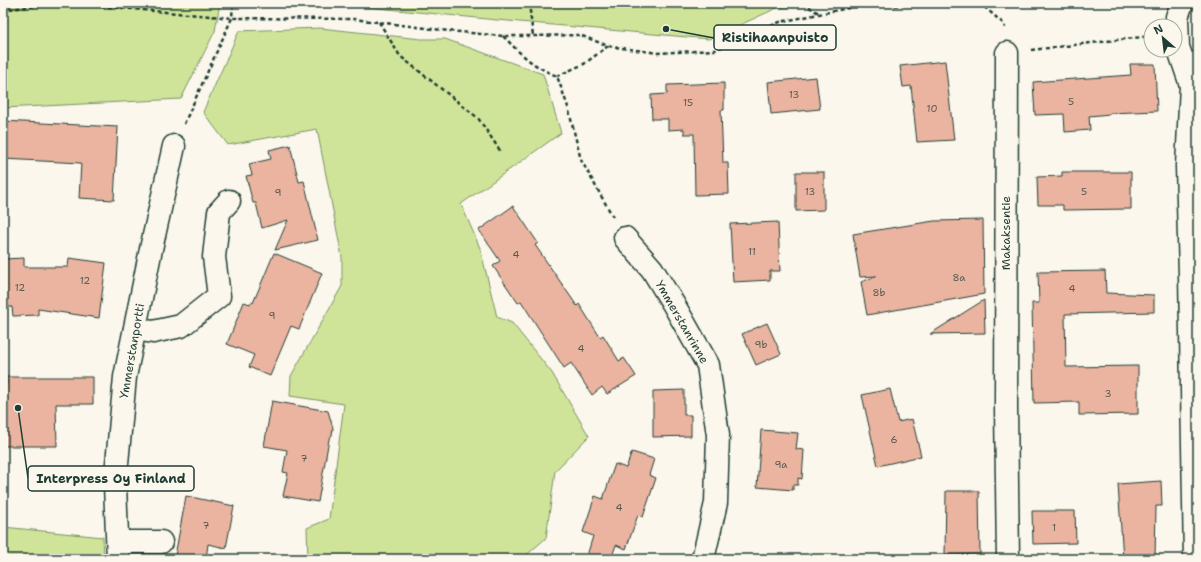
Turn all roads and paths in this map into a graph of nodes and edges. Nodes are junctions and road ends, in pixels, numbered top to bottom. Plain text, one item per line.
1 (65, 3) edge
2 (233, 3) edge
3 (529, 3) edge
4 (803, 3) edge
5 (1182, 3) edge
6 (3, 12) edge
7 (820, 14) junction
8 (232, 18) junction
9 (378, 22) junction
10 (503, 36) junction
11 (534, 36) junction
12 (1143, 37) edge
13 (608, 46) junction
14 (1007, 53) junction
15 (1198, 62) edge
16 (557, 76) junction
17 (1190, 85) junction
18 (174, 146) joint
19 (501, 152) dead end
20 (229, 201) dead end
21 (625, 238) joint
22 (1194, 296) edge
23 (135, 329) junction
24 (161, 542) dead end
25 (118, 551) edge
26 (703, 559) edge
27 (1008, 559) edge
28 (1195, 559) edge

1 - 6 path
1 - 8 path
2 - 8 path
3 - 11 path
4 - 7 path
5 - 17 street
7 - 13 path
7 - 14 path
8 - 9 path
8 - 18 path
9 - 10 path
9 - 19 path
10 - 11 path
10 - 16 path
11 - 13 path
12 - 14 path
13 - 16 path
14 - 27 street, Makaksentie
15 - 17 street
16 - 21 path
17 - 22 street
18 - 23 street, Ymmerstanportti
20 - 23 street
21 - 26 street, Ymmerstanrinne
22 - 28 street
23 - 25 street, Ymmerstanportti
24 - 25 street

